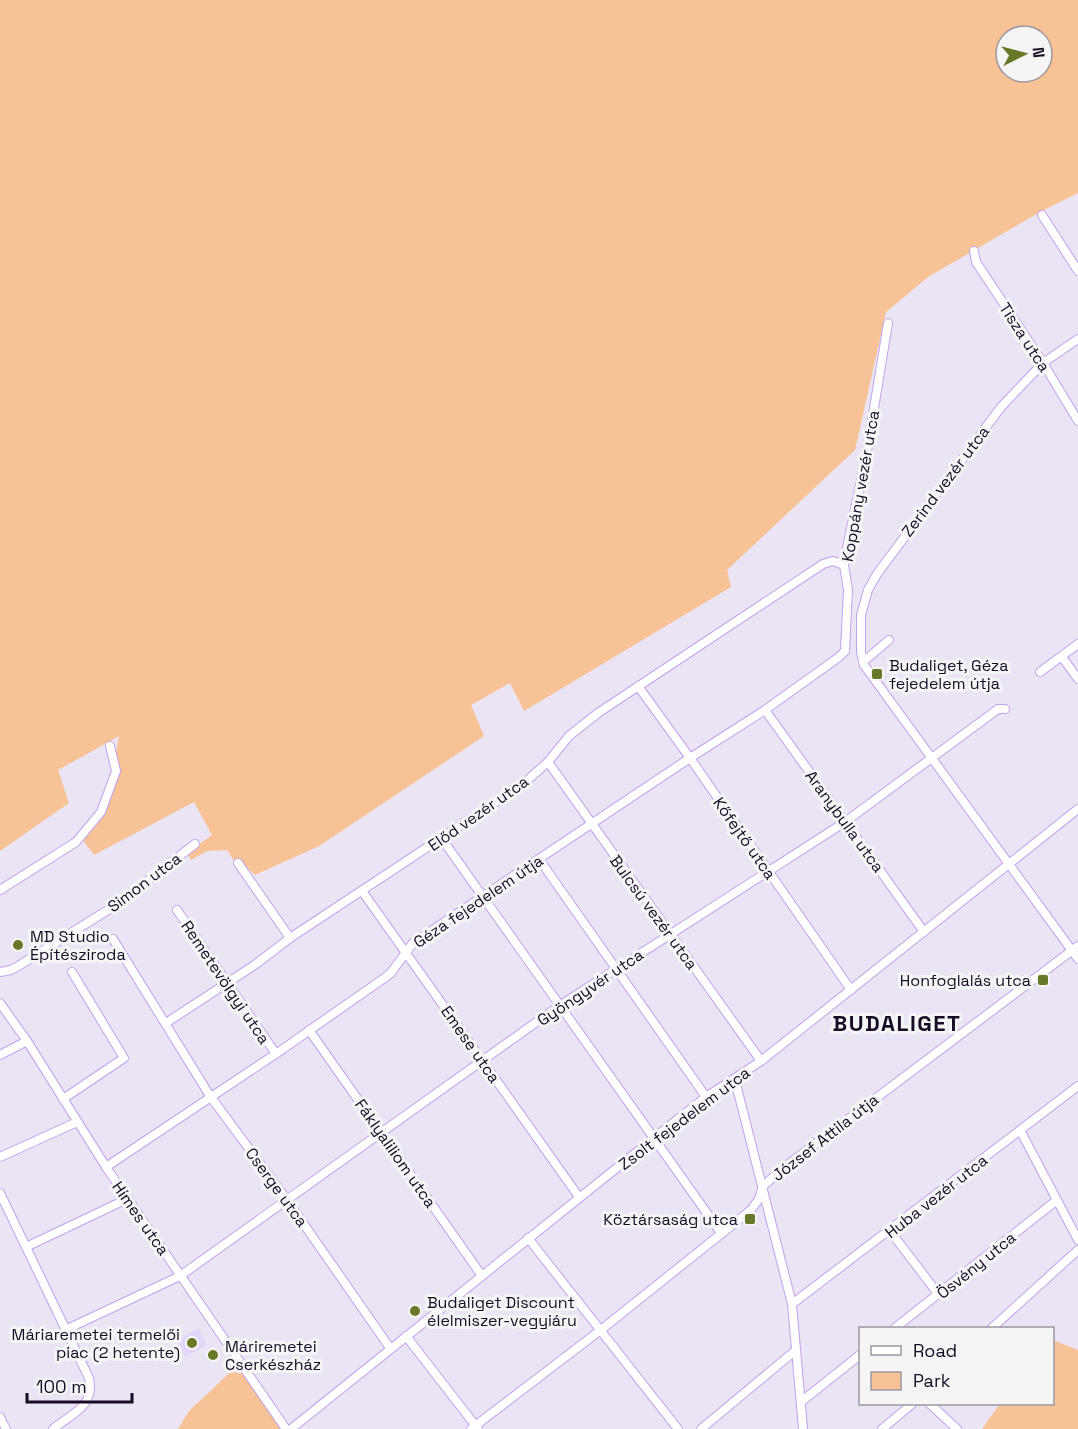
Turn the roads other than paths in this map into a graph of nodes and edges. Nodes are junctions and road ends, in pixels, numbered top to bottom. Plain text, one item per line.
1 (1042, 215) dead end
2 (974, 252) dead end
3 (1078, 271) edge
4 (888, 323) dead end
5 (1078, 339) edge
6 (1043, 363) junction
7 (1078, 421) edge
8 (844, 565) junction
9 (889, 640) dead end
10 (1078, 644) edge
11 (845, 651) junction
12 (861, 652) junction
13 (1062, 657) junction
14 (863, 662) junction
15 (1040, 672) dead end
16 (1078, 679) edge
17 (638, 686) junction
18 (1005, 709) dead end
19 (765, 711) junction
20 (110, 746) dead end
21 (690, 758) junction
22 (931, 758) junction
23 (548, 762) junction
24 (1078, 809) edge
25 (845, 822) junction
26 (591, 825) junction
27 (442, 839) junction
28 (195, 844) dead end
29 (539, 859) junction
30 (238, 863) dead end
31 (1008, 864) junction
32 (768, 871) junction
33 (0, 890) edge
34 (362, 891) junction
35 (483, 897) junction
36 (177, 910) dead end
37 (924, 932) junction
38 (670, 934) junction
39 (290, 938) junction
40 (113, 939) dead end
41 (1075, 948) edge
42 (406, 952) junction
43 (1078, 959) edge
44 (616, 969) junction
45 (0, 972) edge
46 (72, 972) dead end
47 (226, 983) junction
48 (851, 990) junction
49 (0, 1003) edge
50 (559, 1006) junction
51 (166, 1023) junction
52 (309, 1030) junction
53 (27, 1041) junction
54 (276, 1054) junction
55 (0, 1055) edge
56 (483, 1060) junction
57 (761, 1061) junction
58 (735, 1080) junction
59 (1078, 1086) edge
60 (210, 1096) junction
61 (706, 1097) junction
62 (63, 1099) junction
63 (77, 1122) junction
64 (1020, 1130) junction
65 (382, 1132) junction
66 (654, 1138) junction
67 (0, 1157) edge
68 (106, 1167) junction
69 (763, 1186) junction
70 (0, 1192) edge
71 (579, 1197) junction
72 (127, 1198) junction
73 (287, 1200) junction
74 (1057, 1200) junction
75 (890, 1231) junction
76 (720, 1233) junction
77 (528, 1238) junction
78 (1078, 1240) edge
79 (26, 1247) junction
80 (1078, 1250) edge
81 (482, 1275) junction
82 (180, 1276) junction
83 (939, 1295) junction
84 (792, 1304) junction
85 (898, 1327) edge
86 (994, 1327) edge
87 (602, 1329) junction
88 (65, 1330) junction
89 (406, 1336) junction
90 (390, 1348) junction
91 (796, 1350) junction
92 (859, 1357) edge
93 (802, 1401) junction
94 (911, 1405) edge
95 (931, 1405) edge
96 (0, 1417) edge
97 (475, 1428) edge
98 (6, 1429) edge
99 (53, 1429) edge
100 (286, 1429) edge
101 (291, 1429) edge
102 (678, 1429) edge
103 (701, 1429) edge
104 (803, 1429) edge
105 (882, 1429) edge
106 (957, 1429) edge

1 - 3 street
2 - 6 street, Tisza utca
4 - 8 street, Koppány vezér utca
5 - 6 street, Zerind vezér utca
6 - 7 street, Tisza utca
6 - 12 street, Zerind vezér utca
8 - 11 street, Koppány vezér utca
8 - 17 street, Előd vezér utca
9 - 14 street
10 - 13 street
11 - 12 street
11 - 19 street, Géza fejedelem útja
12 - 14 street
13 - 15 street
13 - 16 street
14 - 22 street
17 - 21 street, Kőfejtő utca
17 - 23 street, Előd vezér utca
18 - 22 street, Gyöngyvér utca
19 - 21 street, Géza fejedelem útja
19 - 25 street, Aranybulla utca
20 - 33 street
21 - 26 street, Géza fejedelem útja
21 - 32 street, Kőfejtő utca
22 - 25 street, Gyöngyvér utca
22 - 31 street
23 - 26 street, Bulcsú vezér utca
23 - 27 street, Előd vezér utca
24 - 31 street, Zsolt fejedelem utca
25 - 32 street, Gyöngyvér utca
25 - 37 street, Aranybulla utca
26 - 29 street, Géza fejedelem útja
26 - 38 street, Bulcsú vezér utca
27 - 34 street, Előd vezér utca
27 - 35 street
28 - 45 street, Simon utca
29 - 35 street, Géza fejedelem útja
29 - 44 street
30 - 39 street
31 - 37 street, Zsolt fejedelem utca
31 - 41 street
32 - 38 street, Gyöngyvér utca
32 - 48 street, Kőfejtő utca
34 - 39 street, Előd vezér utca
34 - 42 street, Emese utca
35 - 42 street, Géza fejedelem útja
35 - 50 street
36 - 47 street, Remetevölgyi utca
37 - 48 street, Zsolt fejedelem utca
38 - 44 street, Gyöngyvér utca
38 - 57 street, Bulcsú vezér utca
39 - 47 street, Előd vezér utca
40 - 51 street, Cserge utca
41 - 43 street
41 - 69 street, József Attila útja
42 - 52 street, Géza fejedelem útja
42 - 56 street, Emese utca
44 - 50 street, Gyöngyvér utca
44 - 61 street
46 - 62 street
47 - 51 street, Előd vezér utca
47 - 54 street, Remetevölgyi utca
48 - 57 street, Zsolt fejedelem utca
49 - 53 street, Hímes utca
50 - 56 street, Gyöngyvér utca
50 - 66 street
51 - 60 street, Cserge utca
52 - 54 street, Géza fejedelem útja
52 - 65 street, Fáklyaliliom utca
53 - 55 street
53 - 62 street, Hímes utca
54 - 60 street, Géza fejedelem útja
56 - 65 street, Gyöngyvér utca
56 - 71 street, Emese utca
57 - 58 street, Zsolt fejedelem utca
58 - 61 street, Zsolt fejedelem utca
58 - 69 street
59 - 64 street, Huba vezér utca
60 - 68 street, Géza fejedelem útja
60 - 73 street, Cserge utca
61 - 66 street, Zsolt fejedelem utca
62 - 63 street, Hímes utca
63 - 67 street
63 - 68 street, Hímes utca
64 - 74 street
64 - 75 street, Huba vezér utca
65 - 73 street, Gyöngyvér utca
65 - 81 street, Fáklyaliliom utca
66 - 71 street, Zsolt fejedelem utca
66 - 76 street
68 - 72 street, Hímes utca
69 - 76 street, József Attila útja
69 - 84 street
70 - 79 street
71 - 77 street, Zsolt fejedelem utca
72 - 79 street
72 - 82 street, Hímes utca
73 - 82 street, Gyöngyvér utca
73 - 90 street, Cserge utca
74 - 78 street
74 - 83 street, Ösvény utca
75 - 83 street
75 - 84 street, Huba vezér utca
76 - 87 street, József Attila útja
77 - 81 street, Zsolt fejedelem utca
77 - 87 street
79 - 88 street
80 - 86 street
81 - 89 street, Zsolt fejedelem utca
82 - 88 street, Gyöngyvér utca
82 - 100 street, Hímes utca
83 - 85 street, Ösvény utca
84 - 91 street
87 - 97 street, József Attila útja
87 - 102 street
88 - 99 street
89 - 90 street, Zsolt fejedelem utca
89 - 97 street
90 - 101 street, Zsolt fejedelem utca
91 - 93 street
91 - 103 street
92 - 93 street
93 - 104 street
94 - 105 street
95 - 106 street
96 - 98 street

